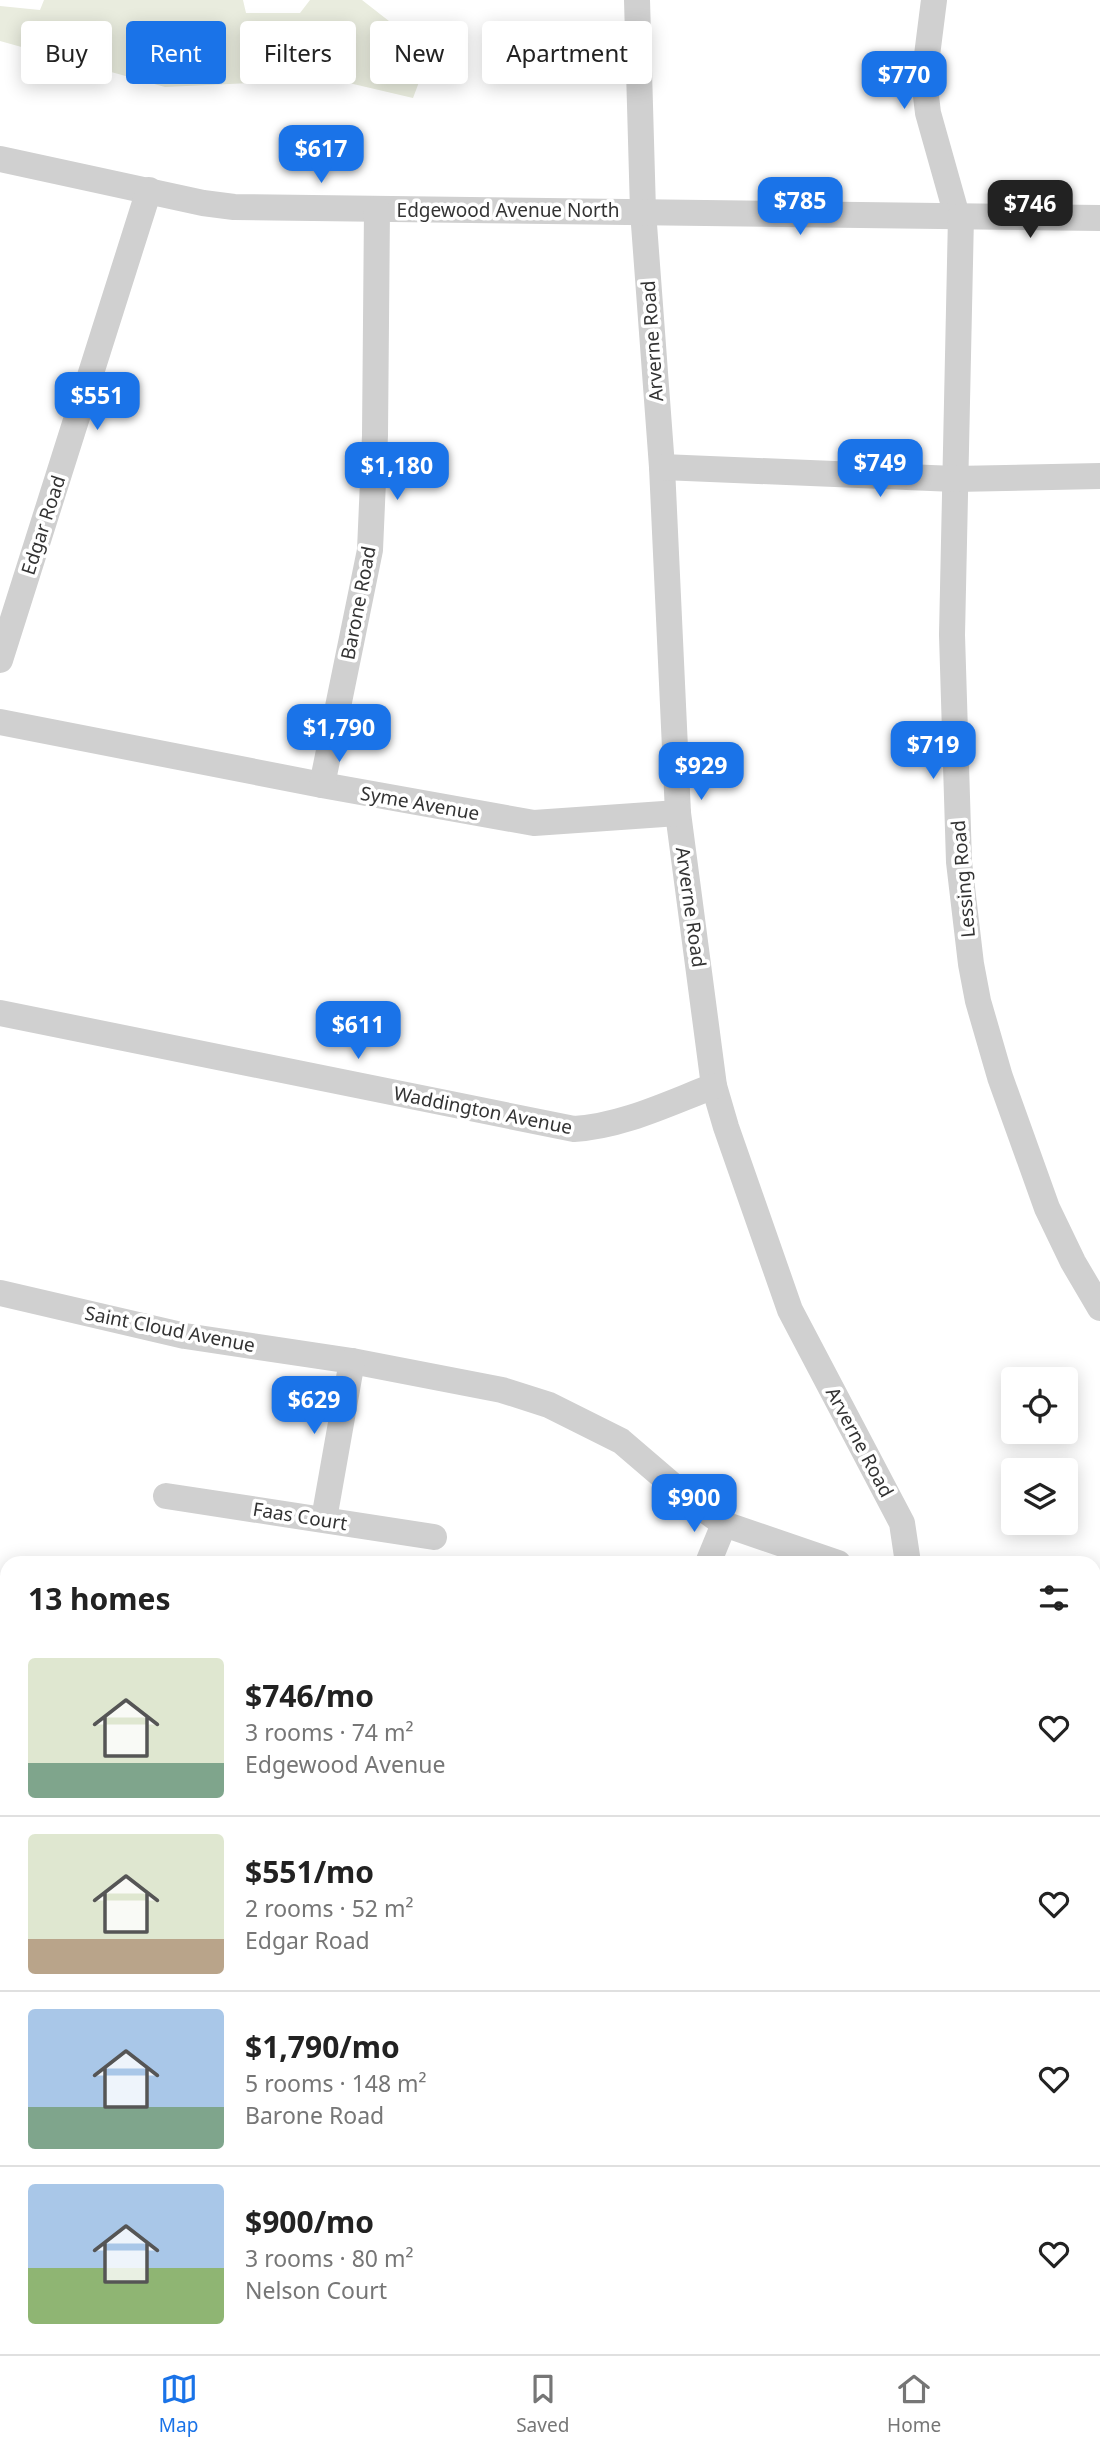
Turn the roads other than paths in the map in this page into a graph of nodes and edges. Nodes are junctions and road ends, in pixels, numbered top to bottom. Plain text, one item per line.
1 (637, 0) edge
2 (934, 0) edge
3 (0, 159) edge
4 (149, 190) junction
5 (377, 209) junction
6 (643, 211) junction
7 (959, 216) junction
8 (1100, 218) edge
9 (662, 467) junction
10 (1100, 476) edge
11 (956, 479) junction
12 (0, 660) edge
13 (0, 722) edge
14 (321, 785) junction
15 (678, 813) junction
16 (0, 1013) edge
17 (714, 1086) junction
18 (0, 1293) edge
19 (1100, 1308) edge
20 (352, 1361) junction
21 (166, 1496) dead end
22 (324, 1519) junction
23 (724, 1524) junction
24 (434, 1537) dead end
25 (711, 1556) edge
26 (818, 1556) edge
27 (907, 1556) edge

1 - 6 street, Arverne Road
2 - 7 street, Lessing Road
3 - 4 street, Edgewood Avenue North
4 - 5 street, Edgewood Avenue North
4 - 12 street, Edgar Road
5 - 6 street, Edgewood Avenue North
5 - 14 street, Barone Road
6 - 7 street, Edgewood Avenue North
6 - 9 street, Arverne Road
7 - 8 street, Edgewood Avenue North
7 - 11 street, Lessing Road
9 - 11 street
9 - 15 street, Arverne Road
10 - 11 street
11 - 19 street, Lessing Road
13 - 14 street, Syme Avenue
14 - 15 street, Syme Avenue
15 - 17 street, Arverne Road
16 - 17 street, Waddington Avenue
17 - 27 street, Arverne Road
18 - 20 street, Saint Cloud Avenue
20 - 22 street
20 - 23 street, Saint Cloud Avenue
21 - 22 street, Faas Court
22 - 24 street, Faas Court
23 - 25 street
23 - 26 street, Saint Cloud Avenue

